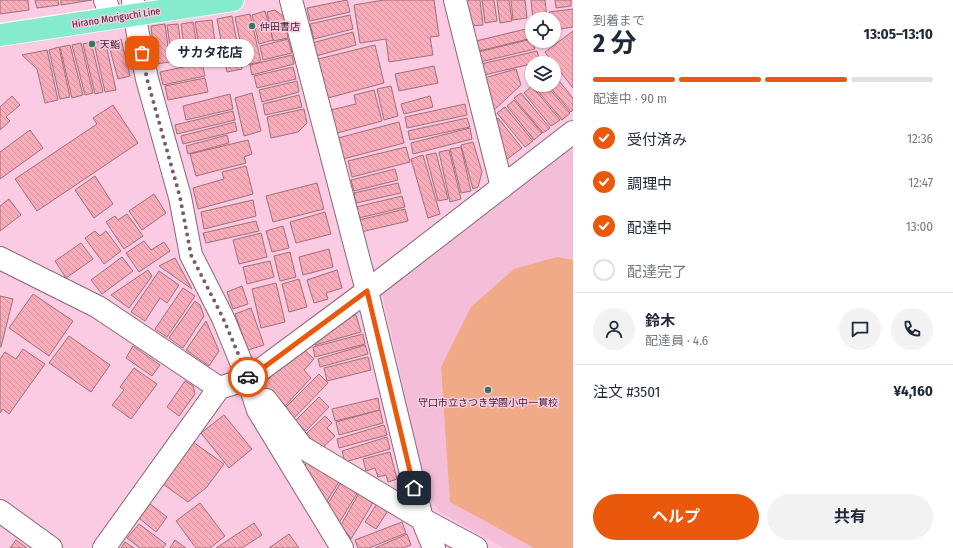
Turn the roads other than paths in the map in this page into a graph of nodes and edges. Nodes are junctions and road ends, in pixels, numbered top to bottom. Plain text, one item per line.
1 (233, 0) edge
2 (291, 0) edge
3 (455, 0) edge
4 (133, 7) edge
5 (108, 9) edge
6 (0, 35) edge
7 (573, 132) edge
8 (502, 187) junction
9 (0, 258) edge
10 (367, 291) junction
11 (248, 379) junction
12 (219, 388) junction
13 (0, 511) edge
14 (422, 519) junction
15 (51, 548) edge
16 (104, 548) edge
17 (342, 548) edge
18 (434, 548) edge
19 (476, 548) edge

1 - 4 main road, Hirano Moriguchi Line
2 - 10 street
3 - 8 street
4 - 5 main road, Hirano Moriguchi Line
4 - 11 street
5 - 6 main road, Hirano Moriguchi Line
7 - 8 street
8 - 10 street
9 - 12 street
10 - 11 street
10 - 14 street
11 - 12 street
11 - 14 street
11 - 17 street
12 - 16 street
13 - 15 street
14 - 18 street
14 - 19 street

